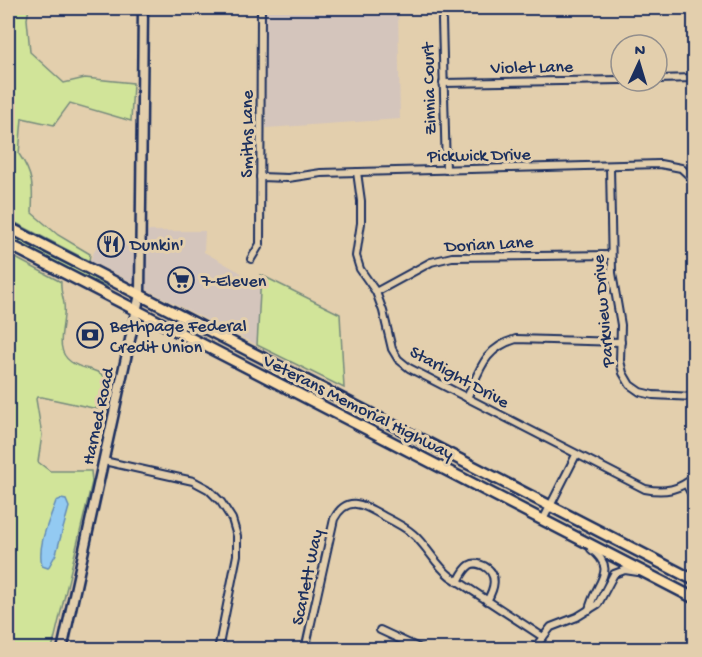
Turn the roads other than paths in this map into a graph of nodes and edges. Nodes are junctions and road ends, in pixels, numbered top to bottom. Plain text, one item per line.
1 (143, 8) edge
2 (261, 8) edge
3 (446, 8) edge
4 (694, 78) edge
5 (669, 79) edge
6 (609, 80) edge
7 (443, 83) junction
8 (610, 166) junction
9 (446, 170) junction
10 (357, 172) junction
11 (260, 177) junction
12 (694, 180) edge
13 (8, 226) edge
14 (8, 244) edge
15 (611, 255) junction
16 (251, 259) dead end
17 (376, 292) junction
18 (140, 294) junction
19 (137, 310) junction
20 (621, 342) junction
21 (694, 397) edge
22 (467, 398) junction
23 (576, 455) junction
24 (104, 461) junction
25 (694, 477) edge
26 (686, 484) junction
27 (694, 498) edge
28 (550, 506) junction
29 (543, 520) junction
30 (573, 535) junction
31 (651, 576) junction
32 (694, 580) edge
33 (458, 582) junction
34 (694, 598) edge
35 (487, 601) junction
36 (589, 610) junction
37 (380, 630) dead end
38 (543, 637) junction
39 (62, 650) edge
40 (218, 650) edge
41 (305, 650) edge
42 (423, 650) edge
43 (533, 650) edge

1 - 18 main road, Harned Road
2 - 11 street, Smiths Lane
3 - 7 street, Zinnia Court
4 - 5 street
6 - 7 street, Violet Lane
7 - 9 street, Zinnia Court
8 - 9 street, Pickwick Drive
8 - 12 street, Pickwick Drive
8 - 15 street, Parkview Drive
9 - 10 street, Pickwick Drive
10 - 11 street, Pickwick Drive
10 - 17 street, Starlight Drive
11 - 16 street, Smiths Lane
13 - 18 main road, Veterans Memorial Highway
14 - 19 main road, Veterans Memorial Highway
15 - 17 street, Dorian Lane
15 - 20 street, Parkview Drive
17 - 22 street, Starlight Drive
18 - 19 main road, Harned Road
18 - 28 main road, Veterans Memorial Highway
19 - 24 main road, Harned Road
19 - 29 main road, Veterans Memorial Highway
20 - 21 street, Parkview Drive
20 - 22 street
22 - 23 street, Starlight Drive
23 - 26 street, Starlight Drive
23 - 28 street
24 - 39 main road, Harned Road
24 - 40 street
25 - 26 street
26 - 27 street
28 - 29 street
28 - 32 main road, Veterans Memorial Highway
29 - 30 main road, Veterans Memorial Highway
30 - 31 main road, Veterans Memorial Highway
30 - 36 street
31 - 34 main road, Veterans Memorial Highway
31 - 36 street
33 - 35 street, Scarlett Way
33 - 35 street
33 - 41 street, Scarlett Way
35 - 38 street, Scarlett Way
36 - 38 street
37 - 42 street
38 - 43 street

